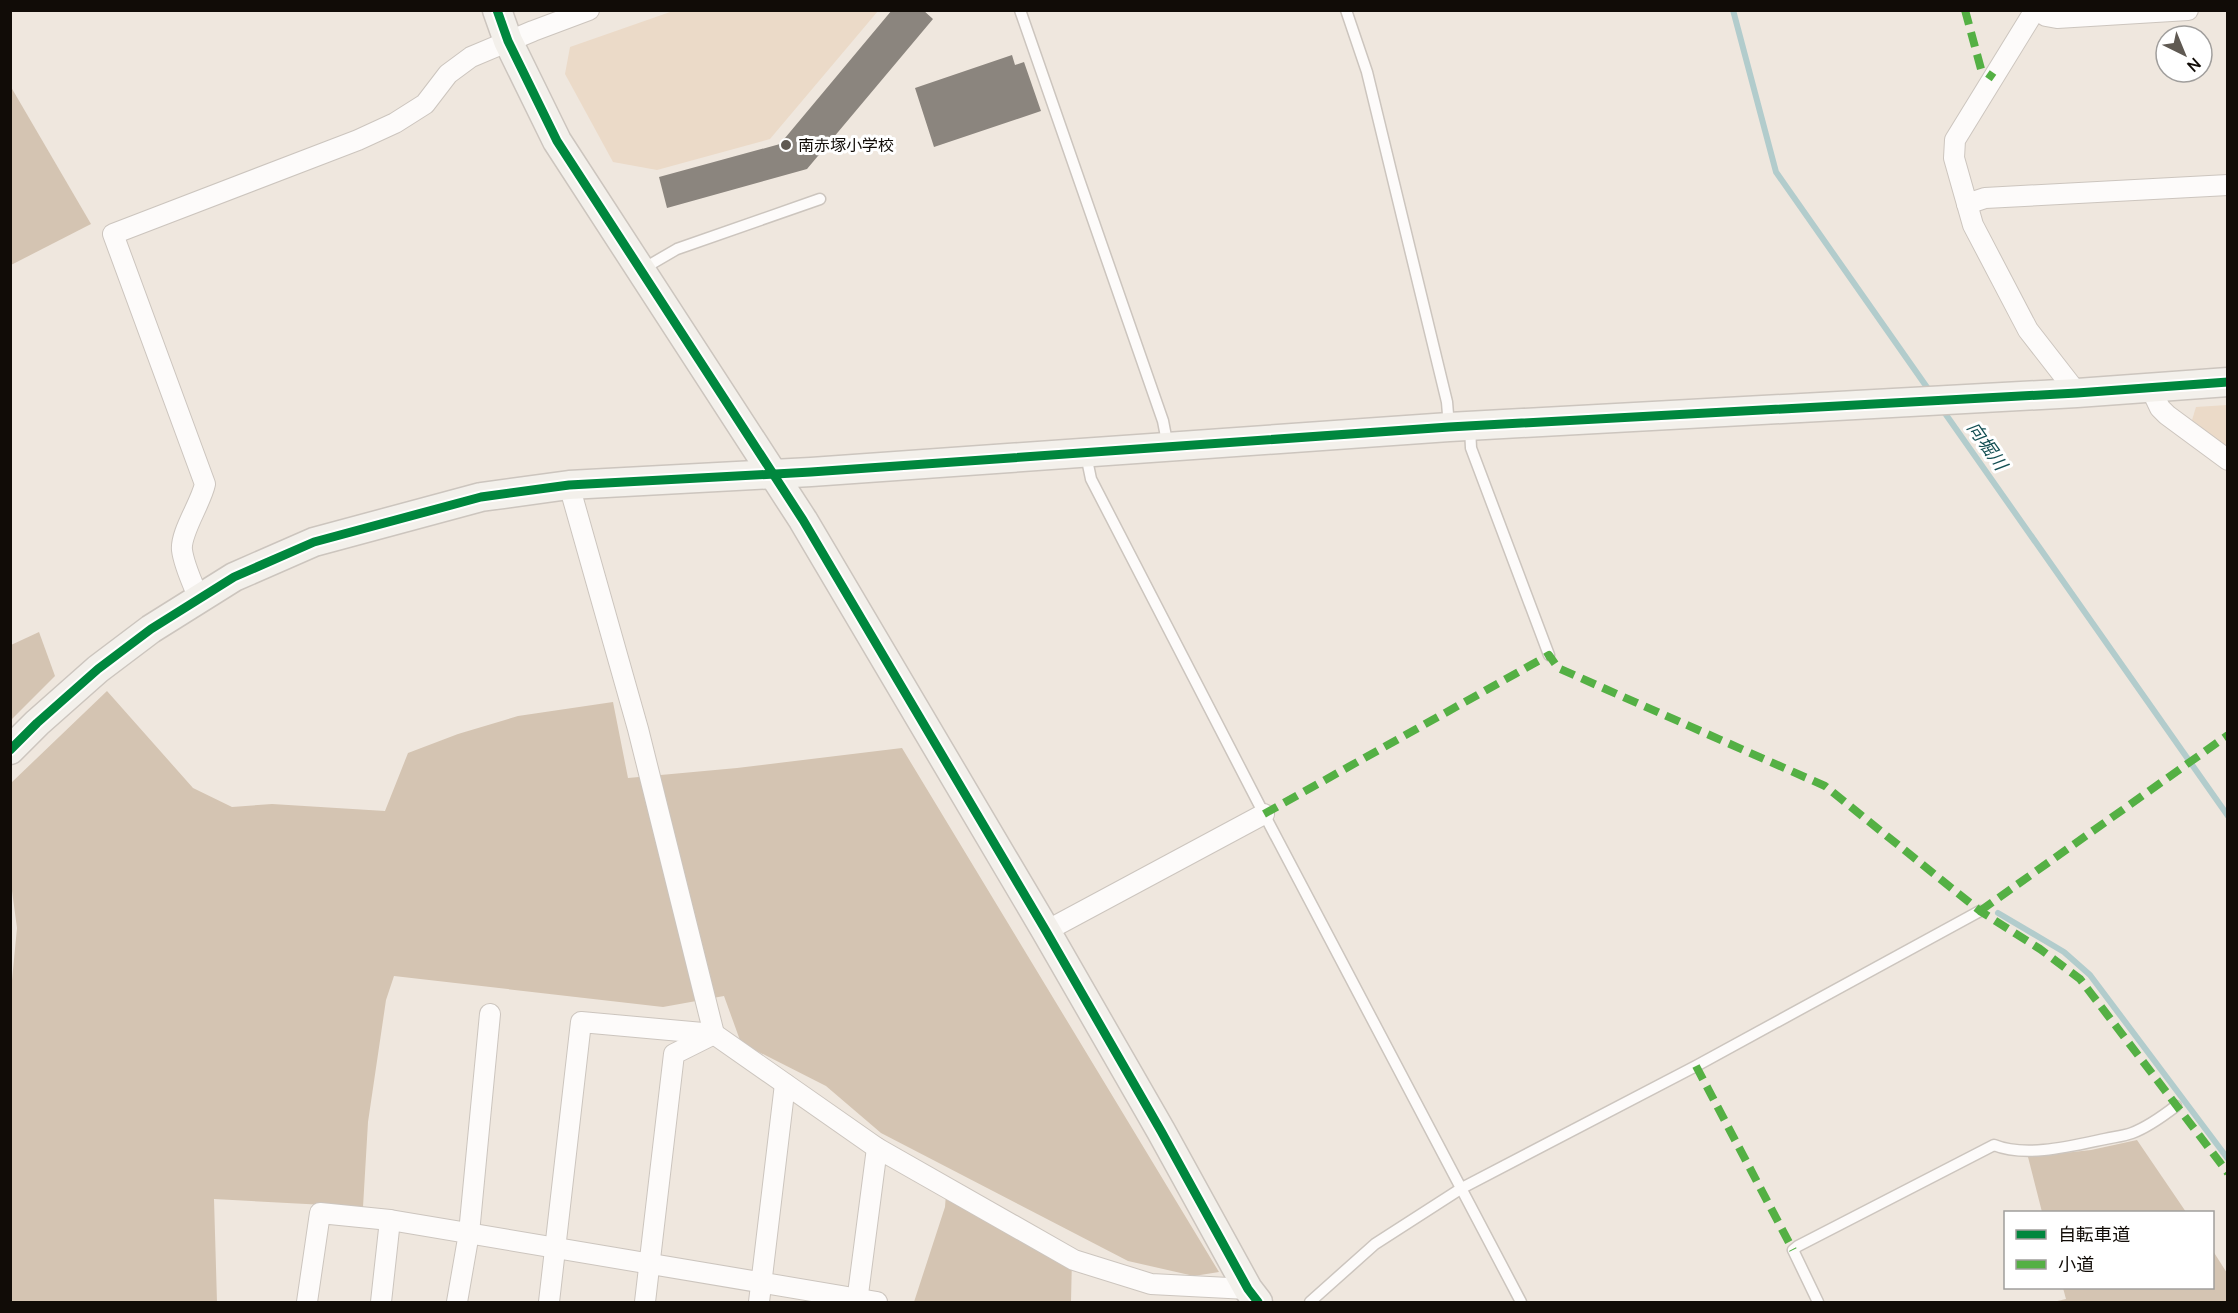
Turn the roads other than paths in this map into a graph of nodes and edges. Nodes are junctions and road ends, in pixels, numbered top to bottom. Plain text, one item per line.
1 (497, 10) edge
2 (589, 10) edge
3 (1020, 10) edge
4 (1346, 10) edge
5 (2036, 10) edge
6 (2188, 10) edge
7 (508, 41) junction
8 (2228, 185) edge
9 (820, 199) dead end
10 (1967, 204) junction
11 (640, 270) junction
12 (2228, 382) edge
13 (2150, 387) junction
14 (2077, 393) junction
15 (1460, 427) junction
16 (1168, 447) junction
17 (1085, 452) junction
18 (2228, 460) edge
19 (773, 474) junction
20 (569, 485) junction
21 (199, 599) junction
22 (1549, 655) dead end
23 (10, 750) edge
24 (1264, 814) junction
25 (1980, 911) dead end
26 (1046, 931) junction
27 (490, 1014) dead end
28 (714, 1034) junction
29 (785, 1084) junction
30 (2176, 1106) dead end
31 (877, 1148) junction
32 (1462, 1188) junction
33 (390, 1220) junction
34 (469, 1233) junction
35 (555, 1248) junction
36 (650, 1264) junction
37 (760, 1293) edge
38 (1253, 1296) edge
39 (857, 1301) edge
40 (308, 1302) edge
41 (381, 1302) edge
42 (457, 1302) edge
43 (549, 1302) edge
44 (645, 1302) edge
45 (877, 1302) edge
46 (1310, 1302) edge
47 (1521, 1302) edge
48 (1818, 1302) edge

1 - 7 street
2 - 7 street
3 - 16 lane
4 - 15 lane
5 - 6 street
5 - 10 street
7 - 11 street
7 - 21 street
8 - 10 street
9 - 11 lane
10 - 14 street
11 - 19 street
12 - 13 street
13 - 14 street
13 - 18 street
14 - 15 street
15 - 16 street
15 - 22 lane
16 - 17 street
17 - 19 street
17 - 24 lane
19 - 20 street
19 - 26 street
20 - 21 street
20 - 28 street
21 - 23 street
24 - 26 street
24 - 32 lane
25 - 32 lane
26 - 38 street
27 - 34 street
28 - 29 street
28 - 35 street
28 - 36 street
29 - 31 street
29 - 37 street
30 - 48 lane
31 - 38 street
31 - 39 street
32 - 46 lane
32 - 47 lane
33 - 34 street
33 - 40 street
33 - 41 street
34 - 35 street
34 - 42 street
35 - 36 street
35 - 43 street
36 - 37 street
36 - 44 street
37 - 39 street
39 - 45 street

